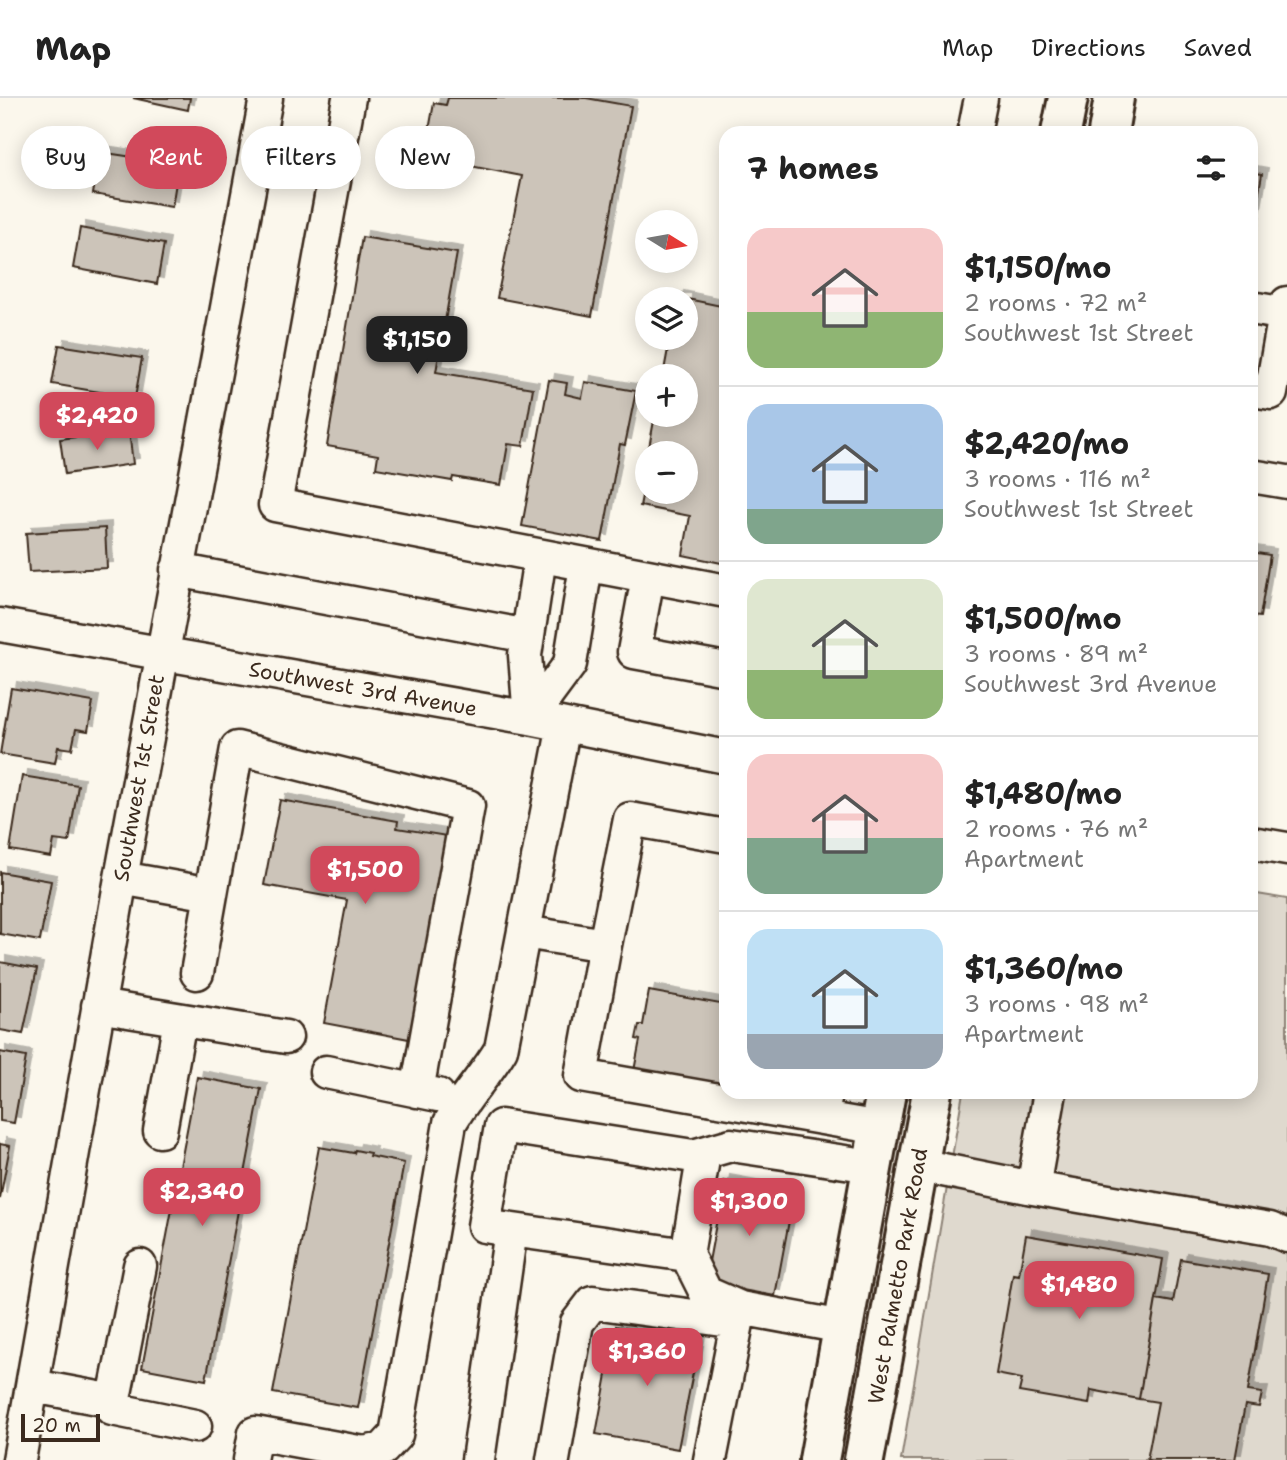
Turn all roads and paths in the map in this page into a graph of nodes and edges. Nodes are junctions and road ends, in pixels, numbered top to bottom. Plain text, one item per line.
1 (266, 98) edge
2 (349, 98) edge
3 (981, 98) edge
4 (1068, 98) edge
5 (1114, 98) edge
6 (975, 126) edge
7 (1062, 126) edge
8 (1109, 126) edge
9 (1258, 308) edge
10 (1286, 309) edge
11 (1258, 391) edge
12 (1258, 477) edge
13 (1287, 482) edge
14 (540, 557) junction
15 (586, 566) junction
16 (177, 570) junction
17 (648, 577) junction
18 (719, 591) edge
19 (0, 625) edge
20 (528, 636) junction
21 (162, 654) junction
22 (719, 668) edge
23 (530, 718) junction
24 (564, 725) junction
25 (719, 756) edge
26 (719, 835) edge
27 (1258, 844) edge
28 (1287, 849) edge
29 (121, 878) junction
30 (211, 894) junction
31 (524, 932) junction
32 (605, 945) junction
33 (197, 973) dead end
34 (98, 1006) junction
35 (180, 1020) junction
36 (286, 1037) dead end
37 (326, 1072) dead end
38 (417, 1091) junction
39 (719, 1092) edge
40 (774, 1099) edge
41 (931, 1099) edge
42 (1049, 1099) edge
43 (463, 1100) junction
44 (824, 1105) edge
45 (883, 1110) edge
46 (160, 1130) dead end
47 (704, 1153) junction
48 (919, 1165) junction
49 (872, 1166) junction
50 (1033, 1188) junction
51 (511, 1230) junction
52 (1287, 1236) edge
53 (687, 1255) junction
54 (140, 1266) dead end
55 (738, 1315) junction
56 (843, 1327) junction
57 (33, 1386) junction
58 (114, 1401) junction
59 (195, 1426) dead end
60 (19, 1460) edge
61 (250, 1460) edge
62 (478, 1460) edge
63 (553, 1460) edge
64 (710, 1460) edge
65 (819, 1460) edge
66 (864, 1460) edge

1 - 16 street, Southwest 1st Street
2 - 14 street
3 - 6 street
4 - 7 main road
5 - 8 main road
9 - 10 street
10 - 11 street
12 - 13 street
14 - 15 street
14 - 20 street
15 - 17 street
15 - 23 street
16 - 20 street
16 - 21 street, Southwest 1st Street
17 - 18 street
17 - 22 street
19 - 21 street, Southwest 3rd Avenue
20 - 23 street
21 - 23 street, Southwest 3rd Avenue
21 - 29 street, Southwest 1st Street
23 - 24 street, Southwest 3rd Avenue
24 - 25 street, Southwest 3rd Avenue
24 - 31 street
26 - 32 street
27 - 28 street
29 - 30 street
29 - 34 street, Southwest 1st Street
30 - 33 street
30 - 38 street
31 - 32 street
31 - 43 street
32 - 39 street
34 - 35 street
34 - 57 street, Southwest 1st Street
35 - 36 street
35 - 46 street
37 - 38 street
38 - 43 street
40 - 44 street
41 - 48 main road, West Palmetto Park Road
42 - 50 street
43 - 61 street
44 - 45 street
45 - 49 main road, West Palmetto Park Road
47 - 49 street
47 - 51 street
47 - 53 street
48 - 50 street
48 - 66 main road, West Palmetto Park Road
49 - 56 main road, West Palmetto Park Road
50 - 52 street
51 - 53 street
51 - 62 street
53 - 55 street
54 - 58 street
55 - 56 street
55 - 63 street
55 - 64 street
56 - 65 main road, West Palmetto Park Road
57 - 58 street
57 - 60 street, Southwest 1st Street
58 - 59 street

